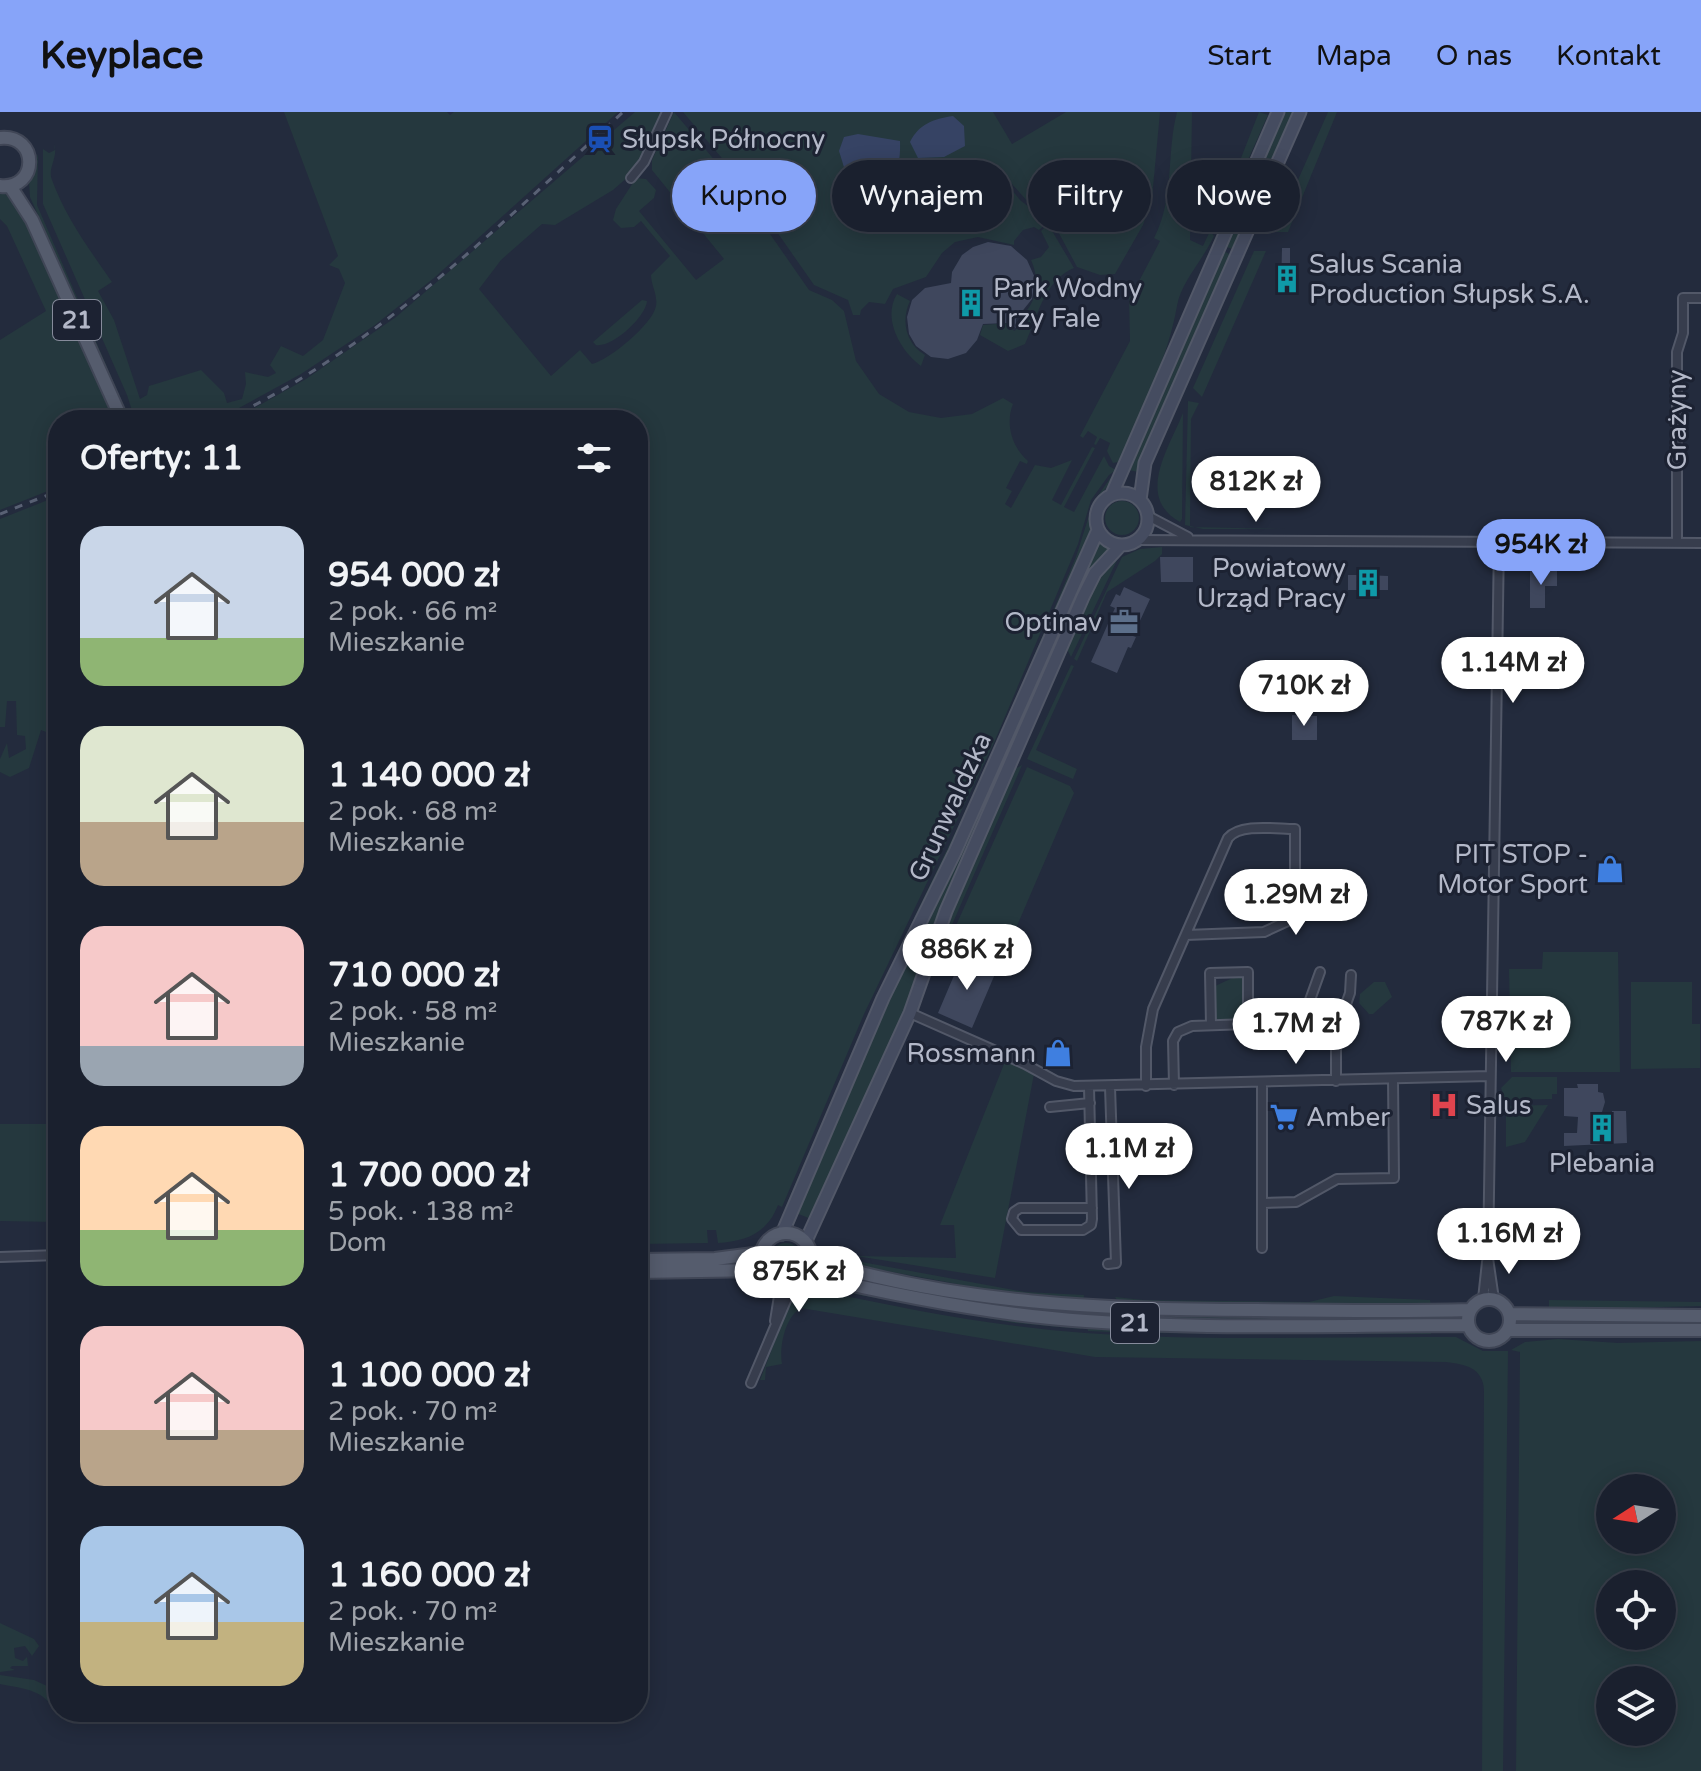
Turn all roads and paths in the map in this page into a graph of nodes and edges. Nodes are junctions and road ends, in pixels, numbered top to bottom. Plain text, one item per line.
1 (667, 112) edge
2 (1278, 112) edge
3 (1300, 112) edge
4 (0, 138) edge
5 (631, 178) dead end
6 (11, 184) edge
7 (1701, 298) edge
8 (118, 410) edge
9 (1112, 494) junction
10 (1140, 500) junction
11 (1148, 516) junction
12 (1098, 530) junction
13 (1192, 539) junction
14 (1137, 540) junction
15 (1499, 541) junction
16 (1677, 542) junction
17 (1701, 543) edge
18 (1121, 545) junction
19 (1186, 935) junction
20 (1320, 972) dead end
21 (1351, 975) dead end
22 (910, 1013) junction
23 (1211, 1025) junction
24 (1336, 1032) junction
25 (1490, 1076) junction
26 (1393, 1079) junction
27 (1336, 1081) junction
28 (1262, 1083) junction
29 (1174, 1085) junction
30 (1146, 1086) junction
31 (1089, 1087) junction
32 (1106, 1087) junction
33 (1090, 1103) junction
34 (1050, 1107) dead end
35 (1262, 1203) junction
36 (1092, 1208) junction
37 (782, 1234) junction
38 (805, 1243) junction
39 (1262, 1248) dead end
40 (761, 1253) junction
41 (48, 1255) edge
42 (0, 1257) edge
43 (811, 1259) junction
44 (648, 1260) edge
45 (1108, 1264) dead end
46 (763, 1270) junction
47 (648, 1272) edge
48 (805, 1274) junction
49 (777, 1282) junction
50 (794, 1282) junction
51 (1488, 1299) junction
52 (1470, 1310) junction
53 (1510, 1314) junction
54 (1701, 1316) edge
55 (1468, 1325) junction
56 (1508, 1330) junction
57 (1701, 1330) edge
58 (773, 1335) junction
59 (751, 1383) dead end

1 - 5 street
2 - 9 street
3 - 10 street
4 - 6 main road, 21
6 - 8 main road, 21
7 - 16 street, Grażyny
9 - 10 street
9 - 12 street
10 - 11 street
11 - 13 street
11 - 14 street
12 - 18 street
12 - 37 street, Grunwaldzka
13 - 14 street
13 - 15 street
14 - 18 street
15 - 16 street
15 - 25 street
16 - 17 street
18 - 22 street, Grunwaldzka
19 - 19 street
19 - 30 street
20 - 24 street
21 - 24 street
22 - 31 street
22 - 38 street, Grunwaldzka
23 - 23 street
23 - 29 street
24 - 27 street
25 - 26 street
25 - 51 street
26 - 27 street
26 - 35 street
27 - 28 street
28 - 29 street
28 - 35 street
29 - 30 street
30 - 32 street
31 - 32 street
31 - 33 street
32 - 45 street
33 - 34 street
33 - 36 street
35 - 39 street
36 - 36 street
37 - 38 main road
37 - 40 main road
38 - 43 main road
40 - 44 main road
40 - 46 main road
41 - 42 street
43 - 48 main road
43 - 52 main road, 21
46 - 47 main road
46 - 49 main road
48 - 50 main road
48 - 55 main road, 21
49 - 50 main road
49 - 58 street
50 - 58 street
51 - 52 main road
51 - 53 main road
52 - 55 main road
53 - 54 main road
53 - 56 main road
55 - 56 main road, 21
56 - 57 main road, 21
58 - 59 street

